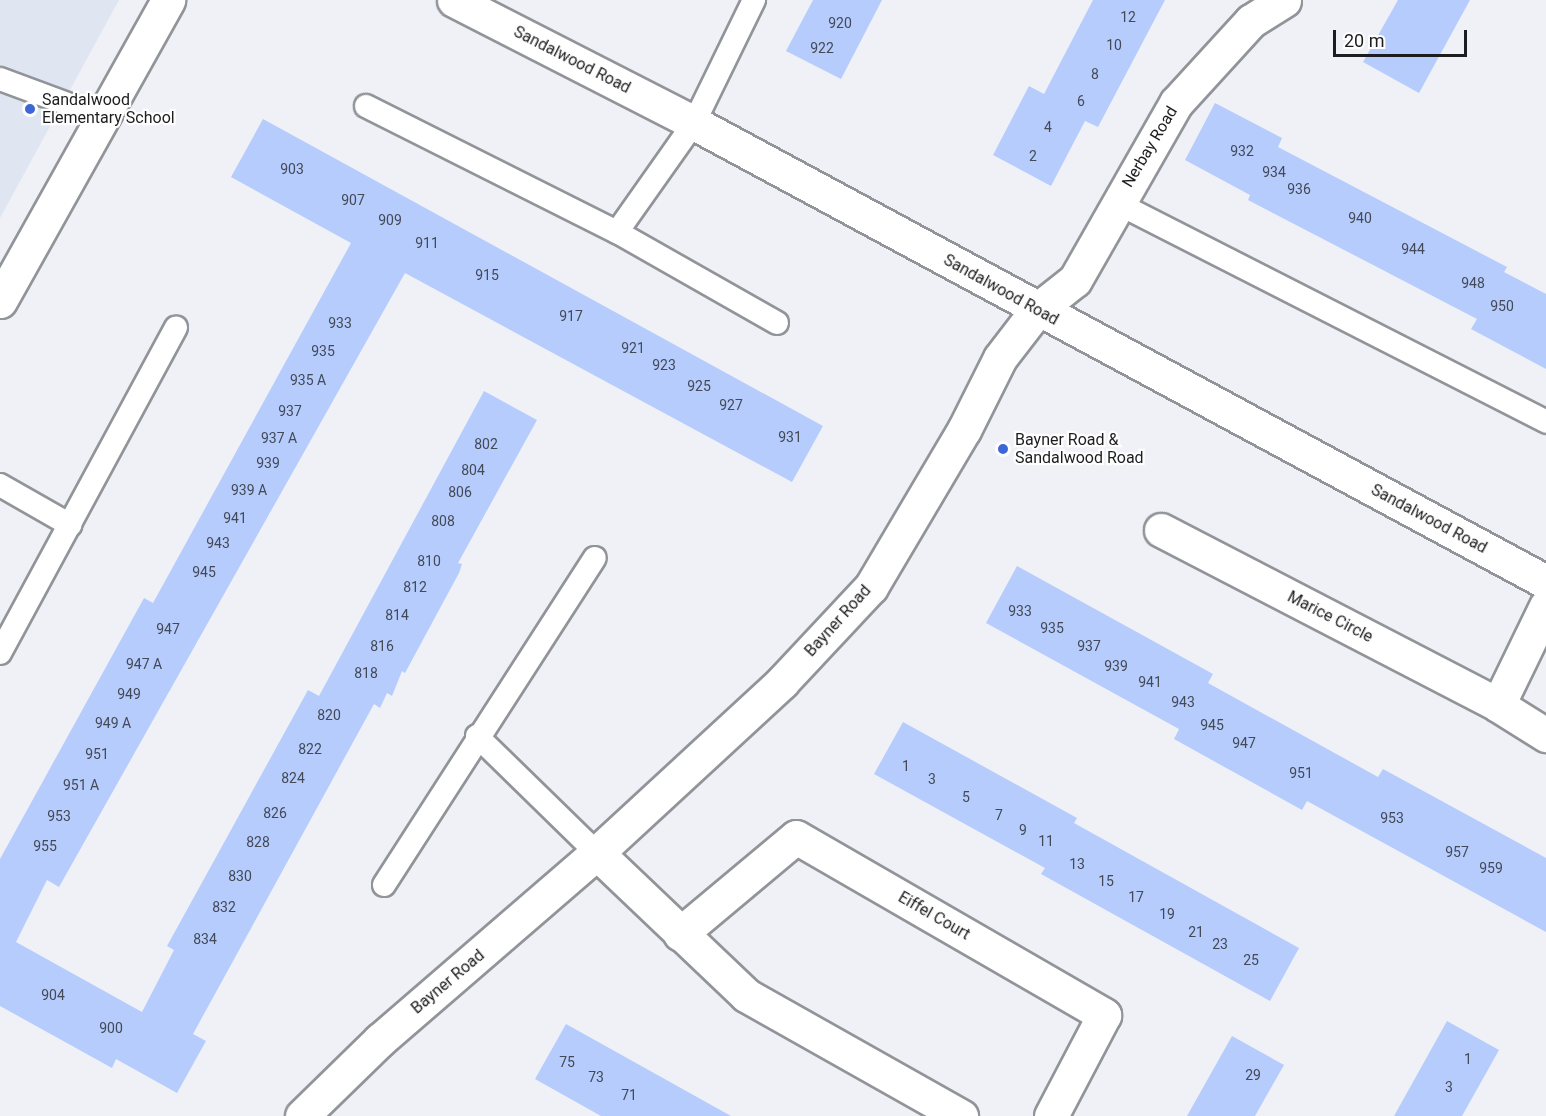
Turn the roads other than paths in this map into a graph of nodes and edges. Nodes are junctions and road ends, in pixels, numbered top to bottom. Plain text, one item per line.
1 (168, 0) edge
2 (454, 0) edge
3 (754, 0) edge
4 (1284, 0) edge
5 (0, 79) edge
6 (366, 106) dead end
7 (103, 117) junction
8 (694, 123) junction
9 (1117, 202) junction
10 (617, 232) junction
11 (0, 301) edge
12 (1037, 310) junction
13 (777, 323) dead end
14 (176, 328) dead end
15 (1546, 422) edge
16 (0, 485) edge
17 (70, 525) junction
18 (1161, 530) dead end
19 (594, 558) dead end
20 (1546, 582) edge
21 (1546, 606) edge
22 (0, 653) edge
23 (1498, 705) junction
24 (1546, 735) edge
25 (477, 736) junction
26 (597, 853) junction
27 (384, 885) dead end
28 (680, 934) junction
29 (302, 1116) edge
30 (961, 1116) edge
31 (1051, 1116) edge

1 - 7 street
2 - 8 street, Sandalwood Road
3 - 8 lane
4 - 9 street, Nerbay Road
5 - 7 lane
6 - 10 lane
7 - 11 street
8 - 10 lane
8 - 12 street, Sandalwood Road
9 - 12 street, Nerbay Road
9 - 15 lane
10 - 13 lane
12 - 20 street, Sandalwood Road
12 - 26 street, Bayner Road
14 - 17 lane
16 - 17 lane
17 - 22 lane
18 - 23 street, Marice Circle
19 - 25 lane
21 - 23 street
23 - 24 street, Marice Circle
25 - 26 lane
25 - 27 lane
26 - 28 street
26 - 29 street, Bayner Road
28 - 30 street
28 - 31 street, Eiffel Court

